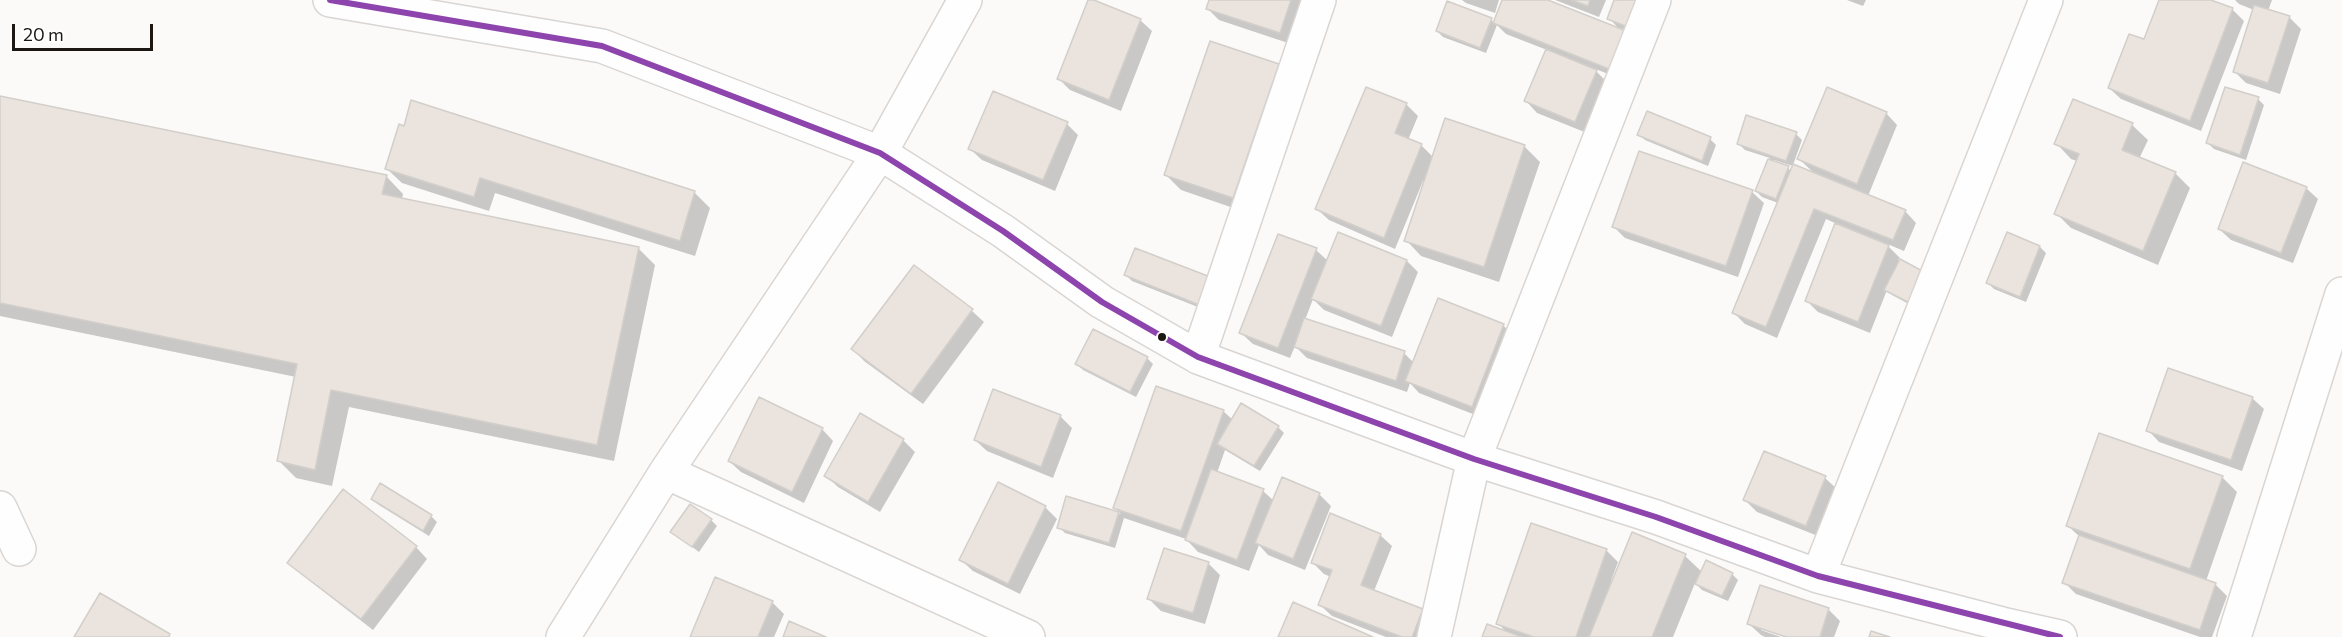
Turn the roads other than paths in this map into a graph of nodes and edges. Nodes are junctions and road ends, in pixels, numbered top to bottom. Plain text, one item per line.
1 (330, 0) edge
2 (965, 0) edge
3 (1319, 0) edge
4 (1654, 0) edge
5 (2046, 0) edge
6 (880, 153) junction
7 (2342, 294) edge
8 (1198, 357) junction
9 (1474, 459) junction
10 (666, 472) junction
11 (0, 508) edge
12 (19, 549) dead end
13 (1818, 576) junction
14 (563, 637) edge
15 (1028, 637) edge
16 (1434, 637) edge
17 (2060, 637) edge
18 (2234, 637) edge

1 - 6 street
2 - 6 street
3 - 8 street
4 - 9 street
5 - 13 street
6 - 8 street
6 - 10 street
7 - 18 street
8 - 9 street
9 - 13 street
9 - 16 street
10 - 14 street
10 - 15 street
11 - 12 street
13 - 17 street

